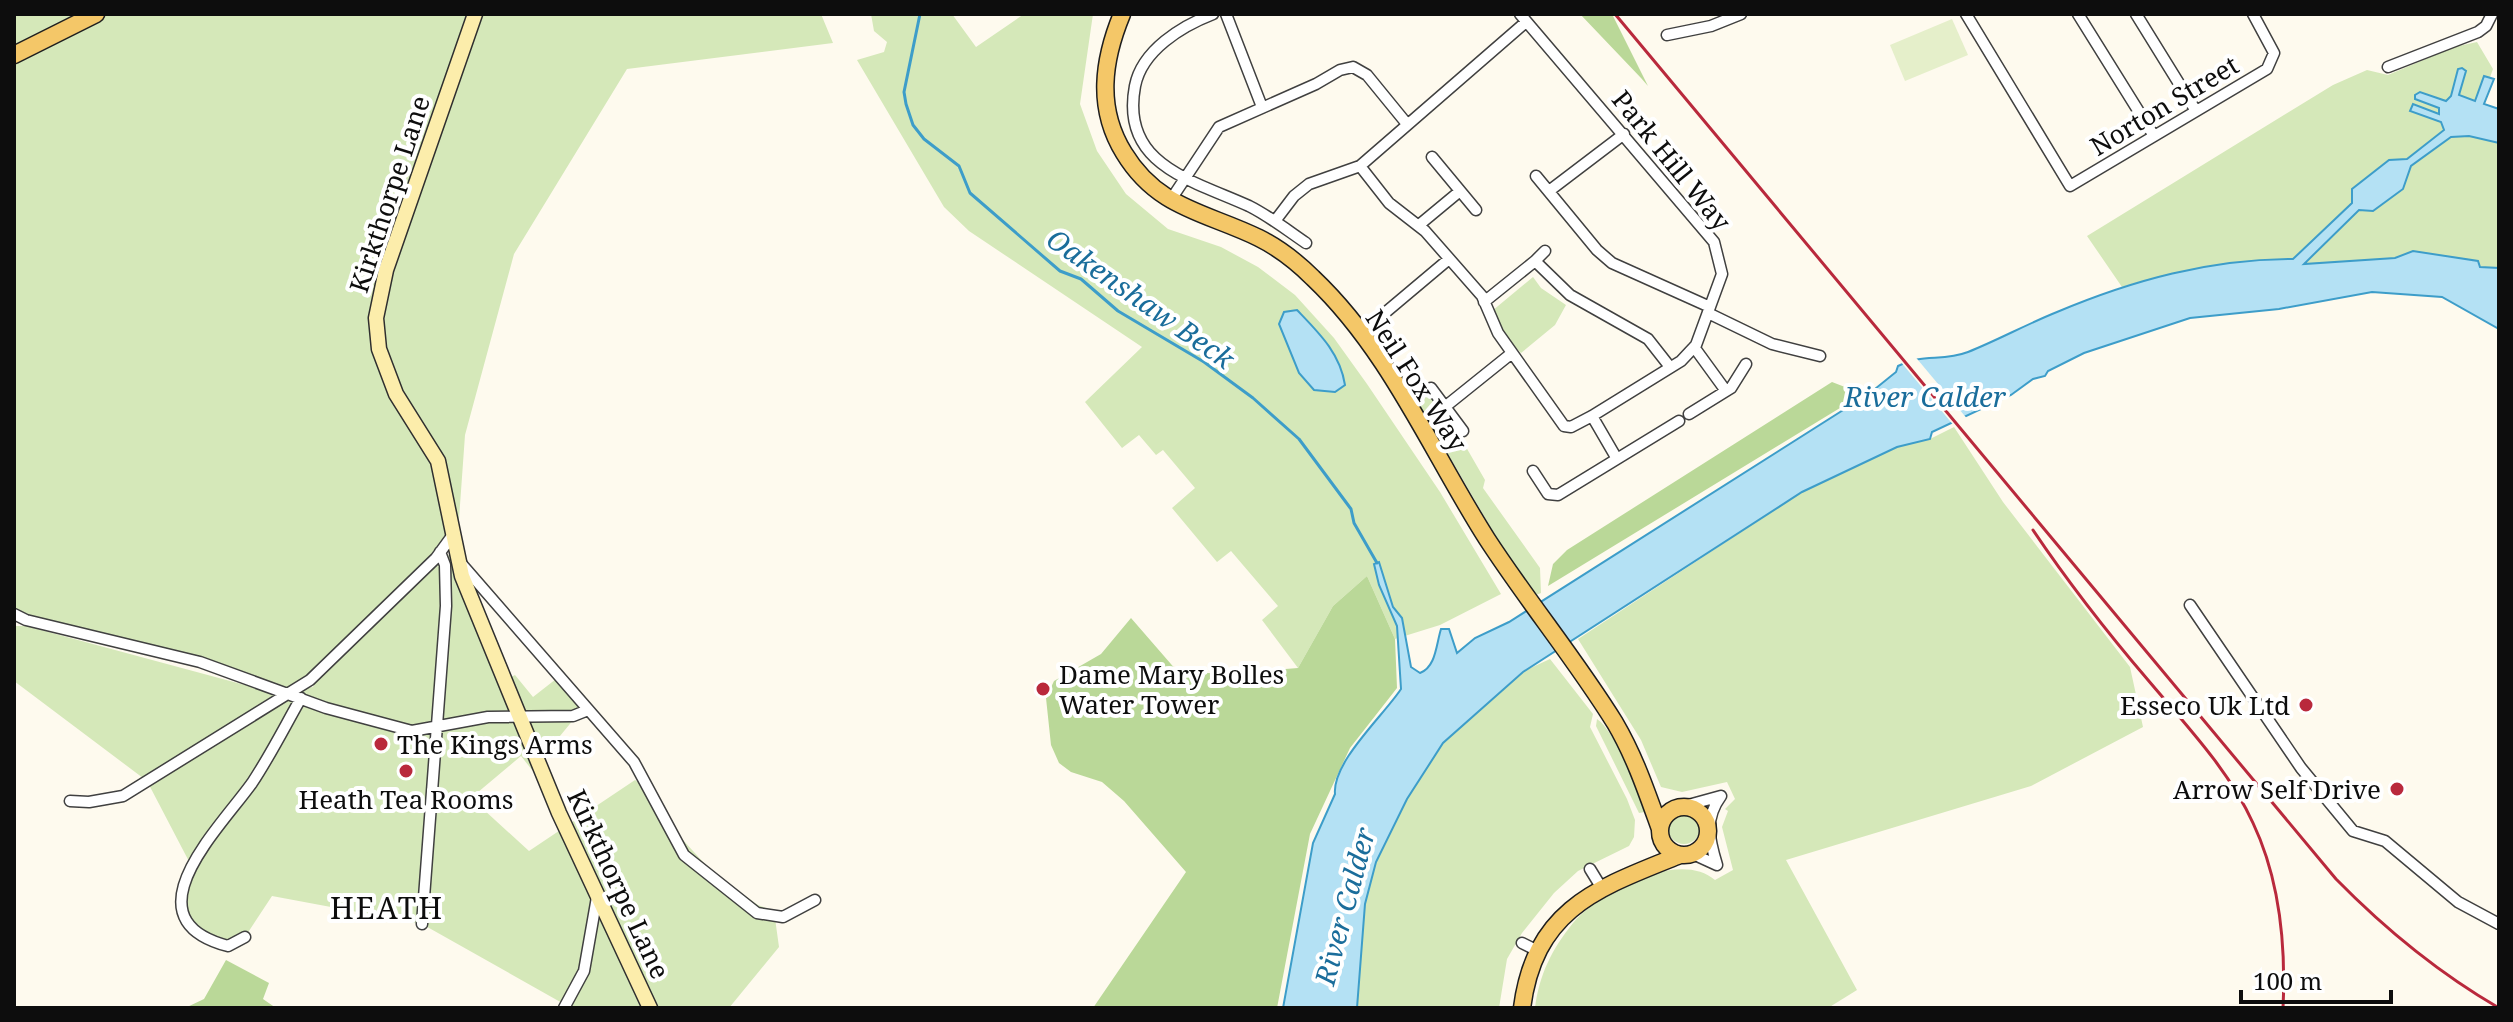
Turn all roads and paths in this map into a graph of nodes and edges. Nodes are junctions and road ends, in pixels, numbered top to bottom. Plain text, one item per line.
1 (96, 14) edge
2 (475, 14) edge
3 (1122, 14) edge
4 (1180, 14) edge
5 (1213, 14) edge
6 (1226, 14) edge
7 (1704, 14) edge
8 (1741, 14) edge
9 (1966, 14) edge
10 (2078, 14) edge
11 (2136, 14) edge
12 (2253, 14) edge
13 (2492, 14) edge
14 (1523, 18) edge
15 (1186, 25) junction
16 (1711, 26) junction
17 (1667, 35) dead end
18 (14, 55) edge
19 (2388, 67) dead end
20 (1262, 107) junction
21 (2196, 111) junction
22 (1407, 124) junction
23 (1624, 134) junction
24 (2154, 136) junction
25 (1432, 157) dead end
26 (1360, 166) junction
27 (1536, 176) dead end
28 (1185, 178) junction
29 (1460, 191) junction
30 (1549, 191) junction
31 (1170, 201) junction
32 (1476, 210) dead end
33 (1275, 221) junction
34 (1419, 225) junction
35 (1306, 243) dead end
36 (1545, 251) dead end
37 (1449, 259) junction
38 (1535, 261) junction
39 (1484, 302) junction
40 (1709, 310) junction
41 (1361, 333) junction
42 (1694, 347) junction
43 (1512, 353) junction
44 (1820, 356) dead end
45 (1746, 364) dead end
46 (1670, 367) junction
47 (1431, 388) dead end
48 (1726, 391) junction
49 (1446, 406) junction
50 (1689, 414) dead end
51 (1592, 416) junction
52 (1679, 421) dead end
53 (1463, 431) dead end
54 (1617, 459) junction
55 (1533, 471) dead end
56 (452, 536) junction
57 (440, 552) junction
58 (457, 561) junction
59 (2190, 605) dead end
60 (14, 614) edge
61 (288, 693) junction
62 (301, 698) junction
63 (588, 710) junction
64 (519, 715) junction
65 (434, 728) junction
66 (1649, 792) junction
67 (70, 801) dead end
68 (1679, 808) junction
69 (1708, 829) junction
70 (1661, 835) junction
71 (1687, 854) junction
72 (1647, 867) junction
73 (1590, 869) dead end
74 (1601, 887) junction
75 (597, 895) junction
76 (815, 900) dead end
77 (422, 924) dead end
78 (2499, 924) edge
79 (245, 937) dead end
80 (1522, 943) dead end
81 (1538, 951) junction
82 (564, 1008) edge
83 (650, 1008) edge
84 (1522, 1008) edge

1 - 18 main road
2 - 56 street, Kirkthorpe Lane
3 - 31 main road, Neil Fox Way
4 - 15 street
5 - 15 street
6 - 20 street
7 - 16 street
8 - 16 street
9 - 24 street, Norton Street
10 - 24 street
11 - 21 street
12 - 21 street, Norton Street
13 - 19 street
14 - 22 street
14 - 23 street, Park Hill Way
15 - 28 street
16 - 17 street
20 - 22 street
20 - 28 street
21 - 24 street, Norton Street
22 - 26 street
23 - 30 street
23 - 40 street, Park Hill Way
25 - 29 street
26 - 33 street
26 - 34 street, Park Hill Way
27 - 30 street
28 - 31 street
28 - 33 street
29 - 32 street
29 - 34 street
30 - 40 street
31 - 41 main road, Neil Fox Way
33 - 35 street
34 - 37 street, Park Hill Way
36 - 38 street
37 - 39 street, Park Hill Way
37 - 41 street
38 - 39 street
38 - 46 street
39 - 43 street, Park Hill Way
40 - 42 street, Park Hill Way
40 - 44 street
41 - 66 main road, Neil Fox Way
42 - 46 street, Park Hill Way
42 - 48 street
43 - 49 street
43 - 51 street, Park Hill Way
45 - 48 street
46 - 51 street, Park Hill Way
47 - 49 street
48 - 50 street
49 - 53 street
51 - 54 street
52 - 54 street
54 - 55 street
56 - 57 street
56 - 58 street, Kirkthorpe Lane
57 - 61 street
57 - 65 street
58 - 63 street
58 - 64 street, Kirkthorpe Lane
59 - 78 street
60 - 61 street
61 - 62 street
61 - 67 street
62 - 65 street
62 - 79 street
63 - 64 street
63 - 76 street
64 - 65 street
64 - 75 street, Kirkthorpe Lane
65 - 77 street
66 - 68 main road
66 - 70 main road, Neil Fox Way
68 - 69 main road
68 - 69 street
68 - 70 main road
69 - 71 main road
69 - 71 street
70 - 71 main road
70 - 72 main road
71 - 72 main road
72 - 74 main road
73 - 74 street
74 - 81 main road
75 - 82 street
75 - 83 street, Kirkthorpe Lane
80 - 81 street
81 - 84 main road

